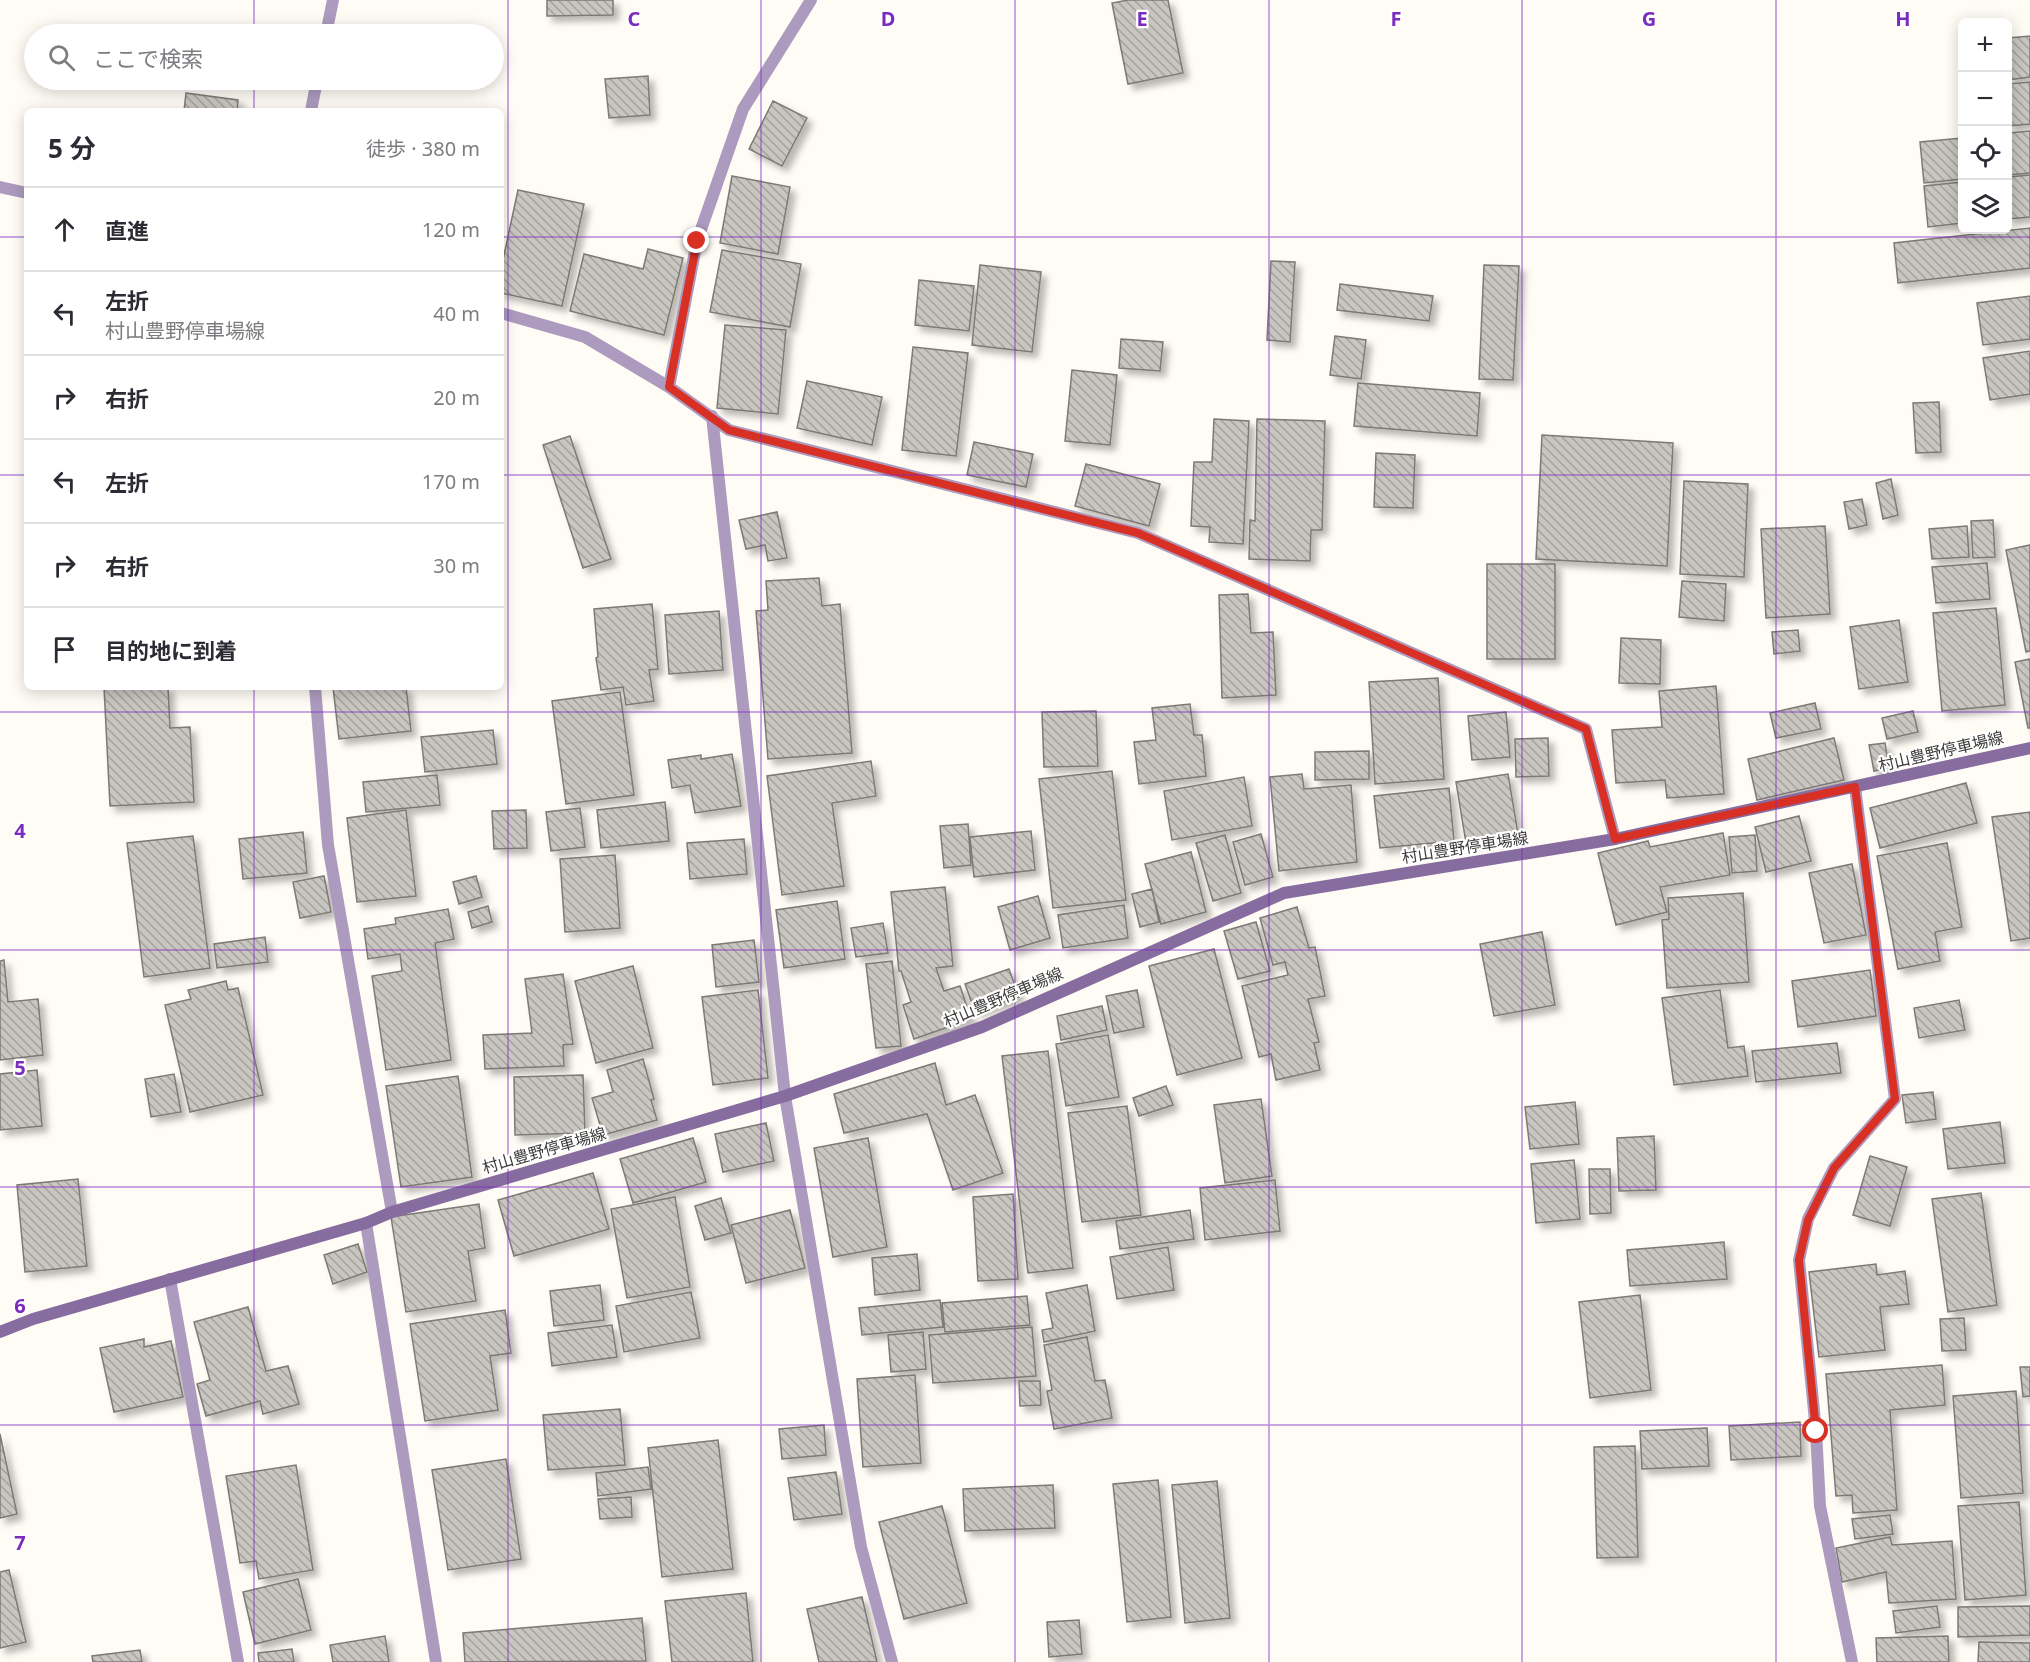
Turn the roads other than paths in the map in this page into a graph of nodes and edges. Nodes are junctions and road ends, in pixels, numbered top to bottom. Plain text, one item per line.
1 (333, 0) edge
2 (812, 0) edge
3 (328, 24) edge
4 (315, 90) edge
5 (312, 108) edge
6 (0, 187) edge
7 (24, 192) edge
8 (504, 314) edge
9 (669, 387) junction
10 (712, 416) junction
11 (315, 690) edge
12 (2030, 748) edge
13 (1855, 787) junction
14 (1615, 839) junction
15 (785, 1096) junction
16 (392, 1212) junction
17 (366, 1223) junction
18 (170, 1279) junction
19 (0, 1332) edge
20 (238, 1662) edge
21 (436, 1662) edge
22 (892, 1662) edge
23 (1852, 1662) edge

1 - 3 street
2 - 9 street
4 - 5 street
6 - 7 street
8 - 9 street
9 - 10 street
10 - 14 street
10 - 15 street
11 - 16 street
12 - 13 main road, 村山豊野停車場線
13 - 14 main road, 村山豊野停車場線
13 - 23 street
14 - 15 main road, 村山豊野停車場線
15 - 16 main road, 村山豊野停車場線
15 - 22 street
16 - 17 main road, 村山豊野停車場線
17 - 18 main road, 村山豊野停車場線
17 - 21 street
18 - 19 main road, 村山豊野停車場線
18 - 20 street

